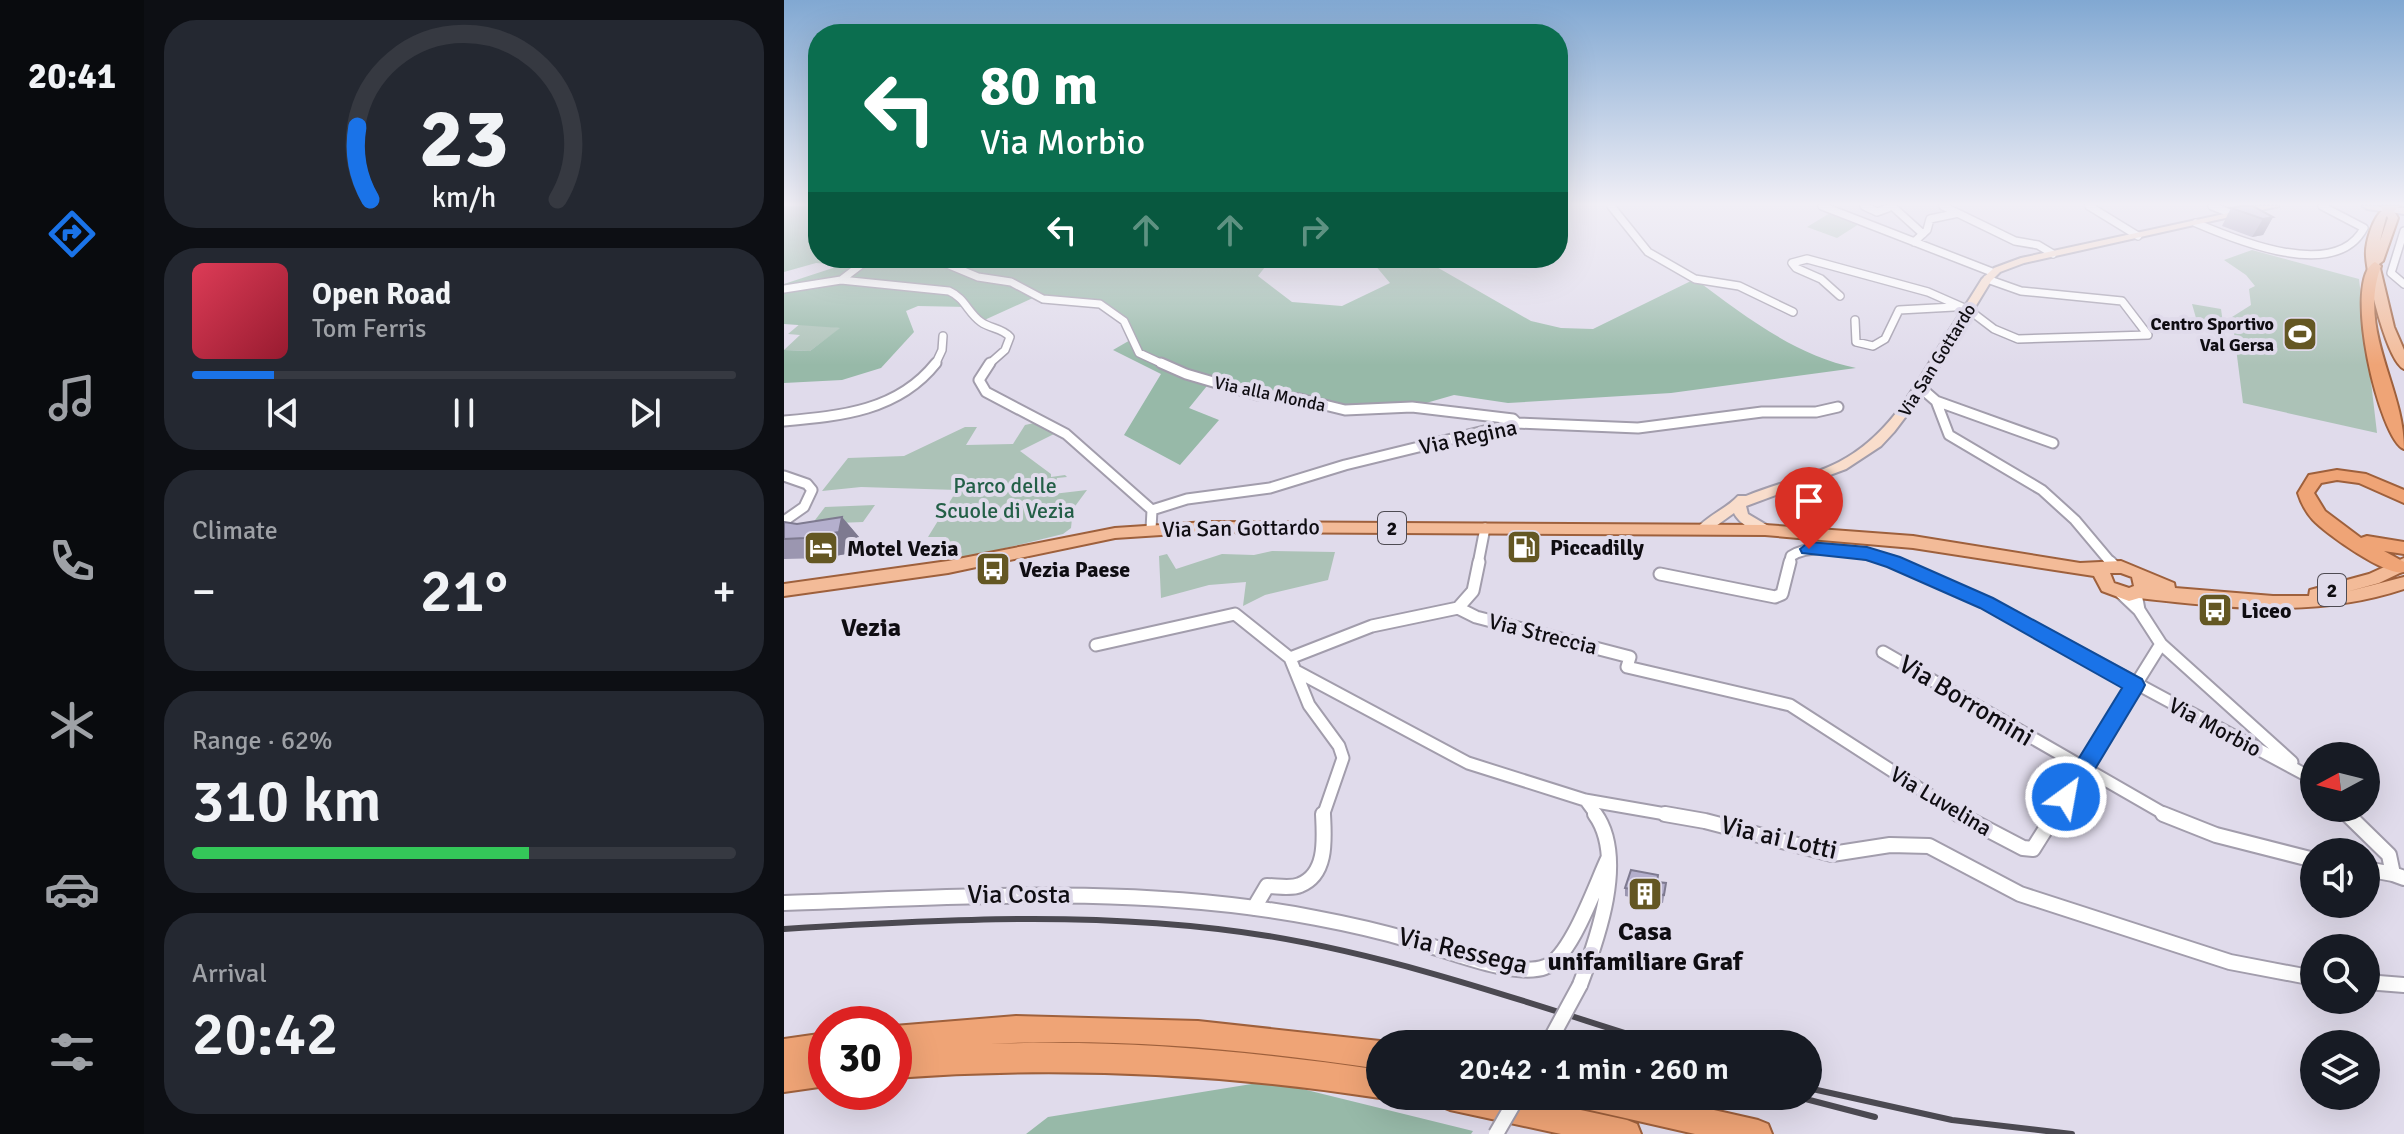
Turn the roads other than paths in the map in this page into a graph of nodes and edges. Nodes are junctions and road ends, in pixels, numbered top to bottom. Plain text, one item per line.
1 (1660, 259) edge
2 (1799, 259) edge
3 (1805, 259) edge
4 (1952, 259) edge
5 (2032, 259) edge
6 (2373, 259) edge
7 (2395, 259) edge
8 (2375, 266) junction
9 (857, 268) edge
10 (956, 268) edge
11 (1990, 276) junction
12 (841, 280) junction
13 (2404, 284) edge
14 (784, 289) edge
15 (1840, 296) dead end
16 (1964, 308) junction
17 (1793, 312) dead end
18 (1855, 320) dead end
19 (943, 336) dead end
20 (2404, 365) edge
21 (1921, 388) junction
22 (1936, 401) junction
23 (1838, 407) dead end
24 (784, 421) edge
25 (1517, 423) junction
26 (2053, 443) dead end
27 (2404, 444) edge
28 (784, 476) edge
29 (2404, 497) edge
30 (1743, 499) junction
31 (1152, 510) junction
32 (784, 521) edge
33 (1485, 528) junction
34 (1704, 528) junction
35 (1151, 529) junction
36 (1765, 530) junction
37 (2346, 536) junction
38 (2404, 548) edge
39 (2403, 572) edge
40 (2107, 573) junction
41 (1660, 574) dead end
42 (784, 590) edge
43 (2135, 593) junction
44 (2404, 597) edge
45 (2356, 598) junction
46 (2263, 601) junction
47 (1458, 608) junction
48 (2161, 644) junction
49 (1096, 645) dead end
50 (1883, 652) dead end
51 (1290, 658) junction
52 (1629, 662) joint
53 (1298, 672) junction
54 (2135, 685) junction
55 (2300, 769) edge
56 (2083, 771) junction
57 (2300, 773) edge
58 (1585, 800) junction
59 (2355, 822) edge
60 (2300, 856) edge
61 (1608, 859) junction
62 (2399, 876) edge
63 (784, 903) edge
64 (1254, 908) junction
65 (2300, 975) edge
66 (2380, 983) edge
67 (2404, 985) edge
68 (1556, 1030) edge
69 (912, 1037) edge
70 (808, 1050) edge
71 (784, 1053) edge
72 (1366, 1053) edge
73 (912, 1062) edge
74 (808, 1075) edge
75 (784, 1078) edge
76 (1366, 1082) edge
77 (1510, 1110) edge
78 (1515, 1110) edge
79 (1652, 1110) edge
80 (1496, 1134) edge
81 (1627, 1134) edge
82 (1758, 1134) edge

1 - 17 street
2 - 15 street
3 - 16 street
4 - 11 street
5 - 11 main road
6 - 8 main road
7 - 13 street
8 - 20 main road
8 - 27 highway
9 - 12 street
10 - 25 street, Via alla Monda
11 - 16 main road, Via San Gottardo
11 - 16 street
12 - 14 street
12 - 31 street
16 - 18 street
16 - 21 main road, Via San Gottardo
19 - 24 street
21 - 22 street
21 - 30 main road, Via San Gottardo
22 - 26 street
22 - 40 street
23 - 25 street, Via Regina
25 - 31 street, Via Regina
28 - 32 street
29 - 37 highway
30 - 34 main road, Via San Gottardo
30 - 36 main road
31 - 35 street
33 - 34 main road, Via San Gottardo / 2
33 - 35 main road, Via San Gottardo / 2
33 - 47 street, Via Streccia
34 - 36 main road, Via San Gottardo / 2
35 - 42 main road, Via San Gottardo / 2
36 - 40 main road, Via San Gottardo / 2
37 - 38 highway
37 - 39 highway
39 - 45 main road, 2
39 - 46 main road, 2
40 - 43 main road
40 - 43 main road
41 - 54 street, Via Morbio
43 - 46 main road, 2
43 - 48 street
44 - 45 main road
45 - 46 main road, 2
47 - 51 street, Via Streccia
47 - 52 street, Via Streccia
48 - 54 street, Via Luvelina
48 - 55 street
49 - 51 street
50 - 56 street, Via Borromini
51 - 53 street
52 - 56 street, Via Luvelina
53 - 58 street, Via ai Lotti
53 - 64 street
54 - 56 street, Via Luvelina
54 - 57 street, Via Morbio
56 - 60 street, Via Borromini
58 - 61 street
58 - 65 street, Via ai Lotti
59 - 62 street
61 - 64 street, Via Ressega
61 - 68 street, bridge
63 - 64 street, Via Costa
66 - 67 street
69 - 72 highway
70 - 71 highway
73 - 76 highway
74 - 75 highway
77 - 80 street, bridge
78 - 81 highway
79 - 82 highway

